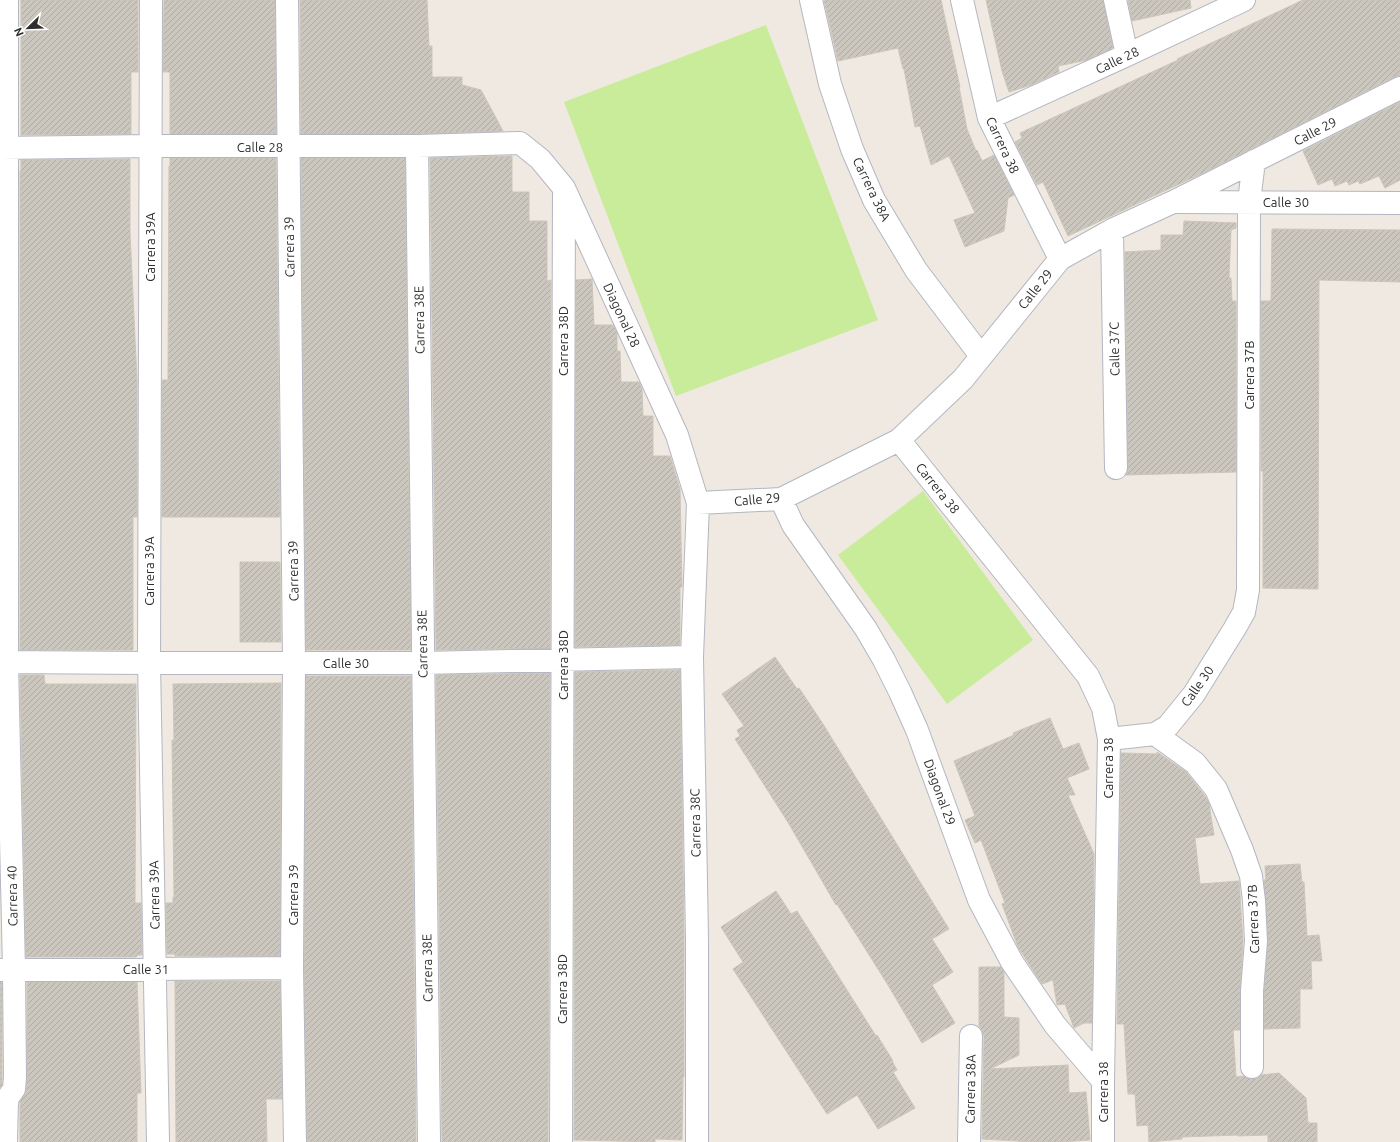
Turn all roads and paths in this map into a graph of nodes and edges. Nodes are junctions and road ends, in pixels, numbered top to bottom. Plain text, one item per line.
1 (7, 0) edge
2 (151, 0) edge
3 (287, 0) edge
4 (811, 0) edge
5 (962, 0) edge
6 (1115, 0) edge
7 (1244, 0) edge
8 (1127, 55) junction
9 (1400, 88) edge
10 (989, 118) junction
11 (520, 143) joint
12 (150, 146) junction
13 (417, 146) junction
14 (288, 147) junction
15 (4, 148) edge
16 (1254, 161) junction
17 (564, 188) junction
18 (1173, 202) junction
19 (1249, 202) junction
20 (1400, 203) edge
21 (1112, 230) junction
22 (1060, 259) junction
23 (980, 356) junction
24 (899, 440) junction
25 (1116, 468) dead end
26 (781, 499) junction
27 (698, 504) junction
28 (1248, 590) joint
29 (692, 657) junction
30 (563, 660) junction
31 (3, 662) edge
32 (149, 663) junction
33 (294, 663) junction
34 (422, 663) junction
35 (1155, 734) junction
36 (1109, 739) junction
37 (292, 968) junction
38 (155, 969) junction
39 (7, 970) edge
40 (971, 1036) dead end
41 (1252, 1067) dead end
42 (1103, 1081) junction
43 (6, 1142) edge
44 (158, 1142) edge
45 (296, 1142) edge
46 (429, 1142) edge
47 (561, 1142) edge
48 (697, 1142) edge
49 (969, 1142) edge
50 (1103, 1142) edge

1 - 15 street, Carrera 40
2 - 12 street, Carrera 39A
3 - 14 street, Carrera 39
4 - 23 street, Carrera 38A
5 - 10 street, Carrera 38
6 - 8 street
7 - 8 street, Calle 28
8 - 10 street, Calle 28
9 - 16 street, Calle 29
10 - 22 street, Carrera 38
11 - 13 street, Calle 28
11 - 17 street, Diagonal 28
12 - 14 street, Calle 28
12 - 15 street, Calle 28
12 - 32 street, Carrera 39A
13 - 14 street, Calle 28
13 - 34 street, Carrera 38E
14 - 33 street, Carrera 39
15 - 31 street, Carrera 40
16 - 18 street, Calle 29
16 - 19 street, Carrera 37B
17 - 27 street, Diagonal 28
17 - 30 street, Carrera 38D
18 - 19 street, Calle 30
18 - 21 street, Calle 29
19 - 20 street, Calle 30
19 - 28 street, Carrera 37B
21 - 22 street, Calle 29
21 - 25 street, Calle 37C
22 - 23 street, Calle 29
23 - 24 street, Calle 29
24 - 26 street, Calle 29
24 - 36 street, Carrera 38
26 - 27 street, Calle 29
26 - 42 street, Diagonal 29
27 - 29 street, Carrera 38C
28 - 35 street, Calle 30
29 - 30 street, Calle 30
29 - 48 street, Carrera 38C
30 - 34 street, Calle 30
30 - 47 street, Carrera 38D
31 - 32 street, Calle 30
31 - 39 street, Carrera 40
32 - 33 street, Calle 30
32 - 38 street, Carrera 39A
33 - 34 street, Calle 30
33 - 37 street, Carrera 39
34 - 46 street, Carrera 38E
35 - 36 street, Calle 30
35 - 41 street, Carrera 37B
36 - 42 street, Carrera 38
37 - 38 street, Calle 31
37 - 45 street, Carrera 39
38 - 39 street, Calle 31
38 - 44 street, Carrera 39A
39 - 43 street, Carrera 40
40 - 49 street, Carrera 38A
42 - 50 street, Carrera 38

